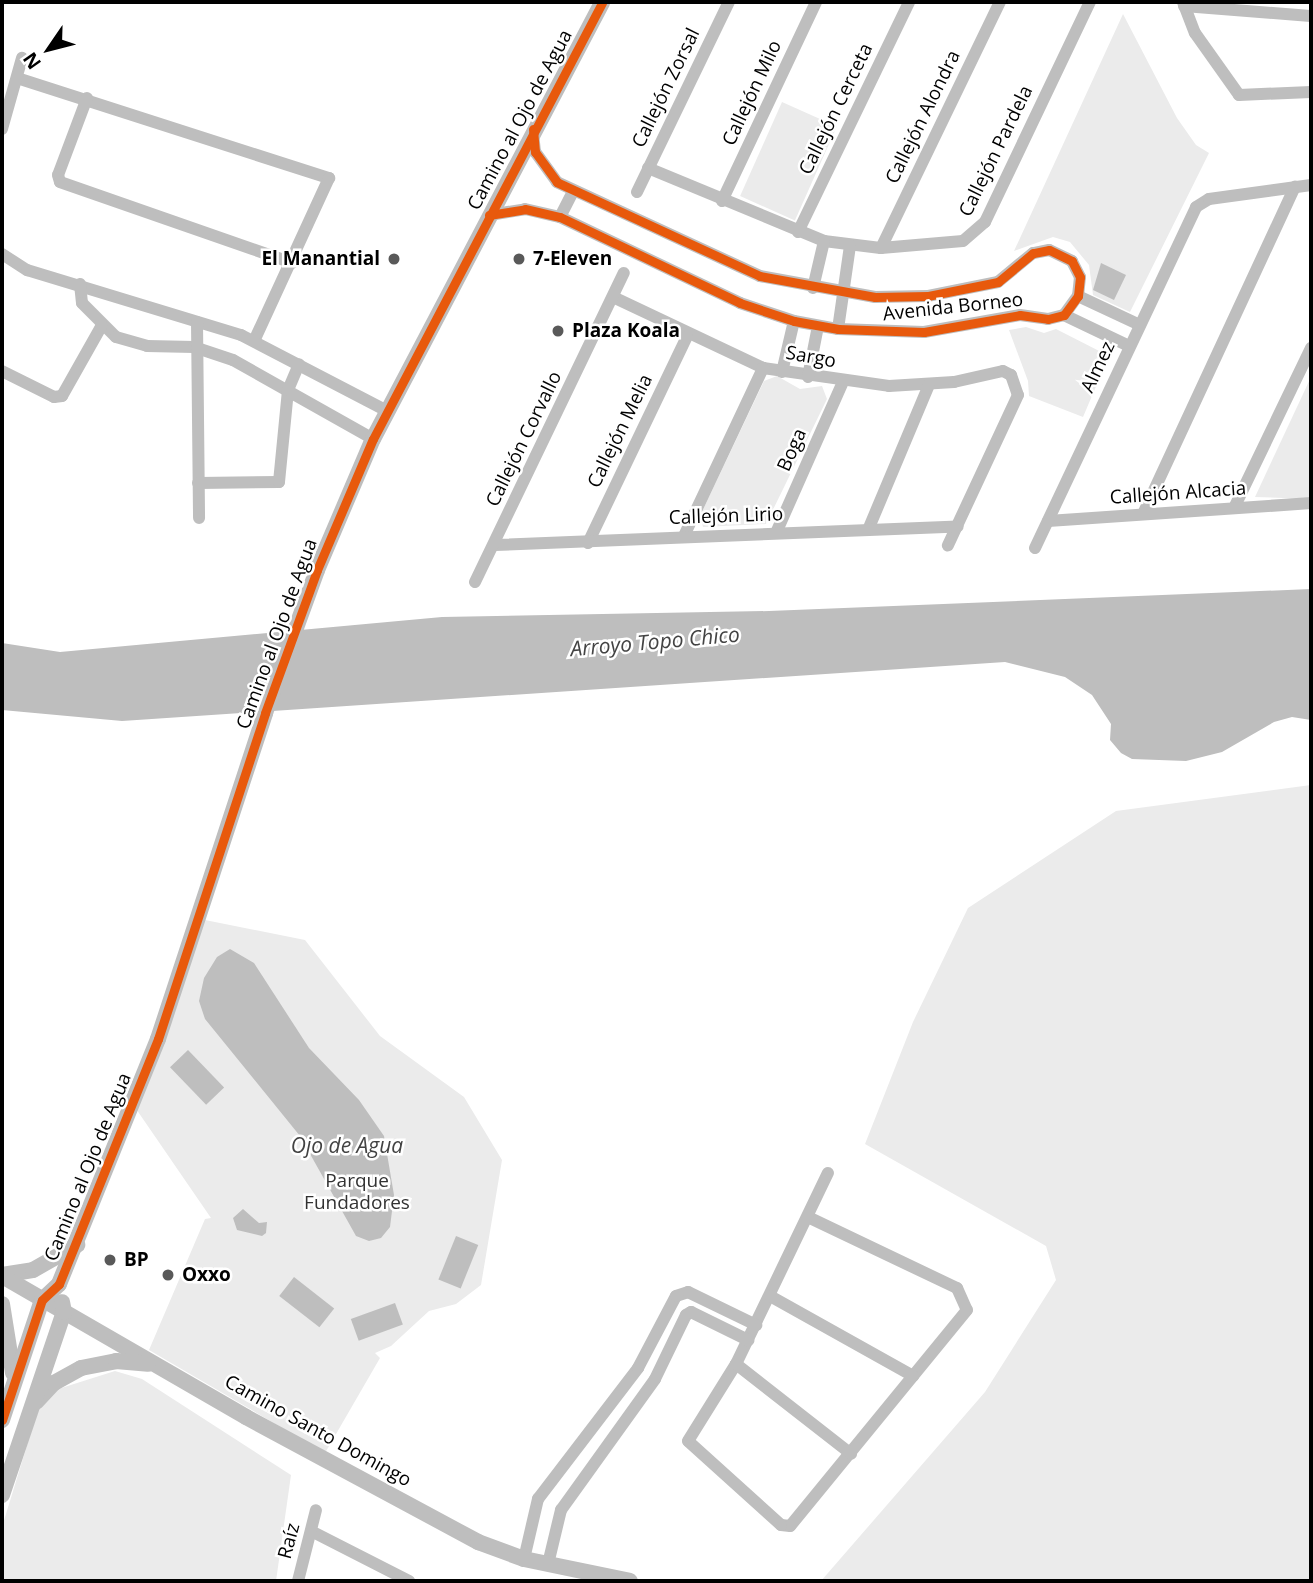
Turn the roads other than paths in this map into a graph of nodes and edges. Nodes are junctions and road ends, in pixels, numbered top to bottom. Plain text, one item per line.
1 (602, 2) edge
2 (729, 2) edge
3 (816, 2) edge
4 (909, 2) edge
5 (1000, 2) edge
6 (1090, 2) edge
7 (1184, 4) edge
8 (1311, 16) edge
9 (22, 58) dead end
10 (16, 78) junction
11 (1311, 92) edge
12 (87, 98) junction
13 (2, 129) edge
14 (533, 129) junction
15 (648, 168) junction
16 (1311, 185) edge
17 (1295, 187) junction
18 (573, 191) junction
19 (637, 192) dead end
20 (722, 201) junction
21 (489, 215) junction
22 (560, 217) junction
23 (798, 232) junction
24 (824, 241) junction
25 (850, 246) junction
26 (881, 248) junction
27 (2, 254) edge
28 (292, 263) junction
29 (624, 273) dead end
30 (80, 284) junction
31 (813, 288) junction
32 (845, 293) junction
33 (1078, 296) junction
34 (613, 298) junction
35 (1064, 315) junction
36 (794, 321) junction
37 (197, 322) junction
38 (102, 325) junction
39 (1140, 325) junction
40 (818, 326) junction
41 (838, 329) junction
42 (687, 336) junction
43 (254, 341) junction
44 (1129, 346) junction
45 (194, 347) junction
46 (1311, 348) edge
47 (299, 364) junction
48 (763, 368) junction
49 (2, 371) edge
50 (782, 372) junction
51 (808, 377) junction
52 (844, 382) junction
53 (929, 385) junction
54 (288, 390) junction
55 (387, 411) junction
56 (373, 439) junction
57 (198, 483) junction
58 (1311, 503) edge
59 (1234, 508) junction
60 (1143, 514) junction
61 (199, 518) dead end
62 (1048, 521) junction
63 (958, 526) junction
64 (868, 530) junction
65 (776, 533) junction
66 (684, 536) junction
67 (588, 542) junction
68 (495, 545) junction
69 (948, 545) dead end
70 (1035, 548) dead end
71 (475, 582) dead end
72 (828, 1173) dead end
73 (810, 1218) junction
74 (76, 1245) junction
75 (2, 1276) edge
76 (59, 1284) junction
77 (770, 1296) junction
78 (42, 1300) junction
79 (2, 1304) edge
80 (64, 1312) junction
81 (756, 1325) junction
82 (748, 1339) junction
83 (736, 1364) junction
84 (162, 1368) junction
85 (913, 1376) junction
86 (14, 1385) junction
87 (30, 1409) junction
88 (2, 1420) edge
89 (851, 1454) junction
90 (2, 1495) edge
91 (316, 1510) dead end
92 (313, 1532) junction
93 (524, 1559) junction
94 (548, 1564) junction
95 (298, 1581) edge
96 (409, 1581) edge
97 (630, 1581) edge

1 - 14 street, Camino al Ojo de Agua
2 - 15 street, Callejón Zorsal
3 - 20 street, Callejón Milo
4 - 23 street, Callejón Cerceta
5 - 26 street, Callejón Alondra
6 - 26 street, Callejón Pardela
7 - 8 street
7 - 11 street
9 - 10 street
10 - 12 street
10 - 13 street
12 - 28 street
12 - 28 street
14 - 18 street, Avenida Borneo
14 - 21 street, Camino al Ojo de Agua
15 - 19 street, Callejón Zorsal
15 - 20 street, Callejón Pardela
16 - 17 street
17 - 39 street, Almez
17 - 60 street
18 - 22 street
18 - 31 street, Avenida Borneo
20 - 23 street, Callejón Pardela
21 - 22 street, Avenida Borneo
21 - 55 street, Camino al Ojo de Agua
22 - 36 street, Avenida Borneo
23 - 24 street, Callejón Pardela
24 - 25 street, Callejón Pardela
24 - 31 street
25 - 26 street, Callejón Pardela
25 - 32 street
27 - 30 street
28 - 43 street
29 - 34 street, Callejón Corvallo
30 - 37 street
30 - 38 street
31 - 32 street, Avenida Borneo
32 - 33 street, Avenida Borneo
32 - 41 street
33 - 35 street
33 - 39 street
34 - 42 street, Sargo
34 - 68 street, Callejón Corvallo
35 - 41 street, Avenida Borneo
35 - 44 street
36 - 40 street, Avenida Borneo
36 - 50 street
37 - 43 street
37 - 45 street
38 - 45 street
38 - 49 street
39 - 44 street, Almez
40 - 41 street, Avenida Borneo
40 - 51 street
42 - 48 street, Sargo
42 - 67 street, Callejón Melia
43 - 47 street
44 - 62 street, Almez
45 - 54 street
45 - 57 street
46 - 59 street
47 - 54 street
47 - 55 street
48 - 50 street, Sargo
48 - 66 street
50 - 51 street, Sargo
51 - 52 street, Sargo
52 - 53 street, Sargo
52 - 65 street, Boga
53 - 63 street, Sargo
53 - 64 street
54 - 56 street
54 - 57 street
55 - 56 street, Camino al Ojo de Agua
56 - 74 street, Camino al Ojo de Agua
57 - 61 street
58 - 59 street, Callejón Alcacia
59 - 60 street, Callejón Alcacia
60 - 62 street, Callejón Alcacia
62 - 70 street, Almez
63 - 64 street, Callejón Lirio
63 - 69 street
64 - 65 street, Callejón Lirio
65 - 66 street, Callejón Lirio
66 - 67 street, Callejón Lirio
67 - 68 street, Callejón Lirio
68 - 71 street, Callejón Corvallo
72 - 73 street
73 - 77 street
73 - 85 street
74 - 75 street
74 - 76 street, Camino al Ojo de Agua
75 - 78 street, Camino Santo Domingo
76 - 78 street, Camino al Ojo de Agua
76 - 80 street, Camino al Ojo de Agua
77 - 81 street
77 - 85 street
78 - 80 street, Camino Santo Domingo
78 - 86 street
79 - 86 street
80 - 84 street, Camino Santo Domingo
80 - 87 street
81 - 82 street
81 - 93 street
82 - 83 street
82 - 94 street
83 - 89 street
83 - 89 street
84 - 87 street
84 - 93 street, Camino Santo Domingo
85 - 89 street
86 - 88 street
87 - 90 street
91 - 92 street, Raíz
92 - 95 street, Raíz
92 - 96 street
93 - 94 street, Camino Santo Domingo
94 - 97 street, Camino Santo Domingo

